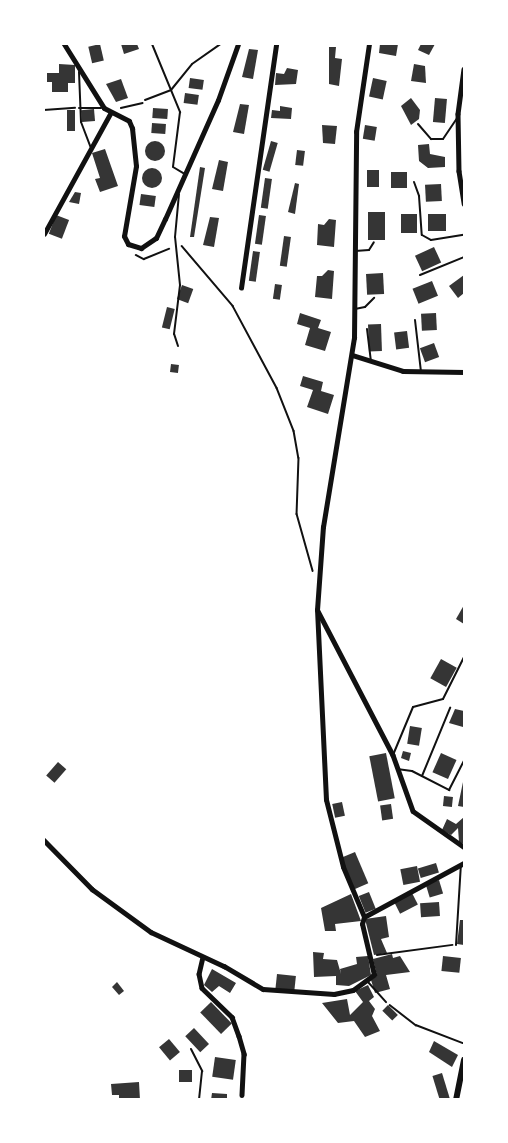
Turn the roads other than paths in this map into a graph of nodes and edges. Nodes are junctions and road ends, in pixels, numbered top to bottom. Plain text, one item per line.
1 (152, 44) edge
2 (221, 44) edge
3 (238, 44) edge
4 (276, 44) edge
5 (369, 44) edge
6 (66, 45) edge
7 (80, 64) junction
8 (465, 69) edge
9 (171, 90) junction
10 (145, 100) road end
11 (79, 108) junction
12 (104, 108) junction
13 (111, 111) junction
14 (458, 116) junction
15 (418, 124) dead end
16 (90, 146) junction
17 (186, 174) junction
18 (414, 182) dead end
19 (179, 188) junction
20 (465, 204) edge
21 (44, 234) edge
22 (465, 235) edge
23 (374, 242) dead end
24 (355, 250) junction
25 (465, 258) edge
26 (420, 275) dead end
27 (241, 288) dead end
28 (374, 298) dead end
29 (355, 309) junction
30 (415, 320) dead end
31 (367, 329) dead end
32 (178, 346) dead end
33 (352, 355) junction
34 (371, 361) junction
35 (421, 372) junction
36 (465, 372) edge
37 (317, 610) junction
38 (465, 657) edge
39 (450, 708) dead end
40 (393, 755) junction
41 (465, 760) edge
42 (397, 769) junction
43 (422, 776) junction
44 (44, 840) edge
45 (465, 847) edge
46 (463, 864) edge
47 (364, 917) junction
48 (456, 945) road end
49 (203, 957) junction
50 (368, 982) junction
51 (386, 1002) road end
52 (191, 1048) dead end
53 (465, 1060) edge
54 (462, 1084) edge
55 (241, 1097) edge
56 (199, 1100) edge
57 (456, 1100) edge

1 - 9 lane
2 - 9 lane
3 - 17 street
4 - 27 street
5 - 24 street
6 - 7 street
7 - 11 lane
7 - 12 street
8 - 14 street
9 - 10 lane
9 - 17 lane
11 - 12 lane
11 - 16 lane
12 - 13 street
13 - 16 street
13 - 19 street
14 - 15 lane
14 - 20 street
16 - 21 street
17 - 19 street
18 - 22 lane
19 - 32 lane
23 - 24 lane
24 - 29 street
25 - 26 lane
28 - 29 lane
29 - 33 street
30 - 35 lane
31 - 34 lane
33 - 34 street
33 - 37 street
34 - 35 street
35 - 36 street
37 - 40 street
37 - 47 street
38 - 40 lane
39 - 43 lane
40 - 42 street
41 - 43 lane
42 - 43 lane
42 - 45 street
44 - 49 street
46 - 47 street
46 - 48 lane
47 - 50 street
49 - 50 street
49 - 55 street
50 - 51 lane
52 - 56 lane
53 - 54 main road
54 - 57 main road

